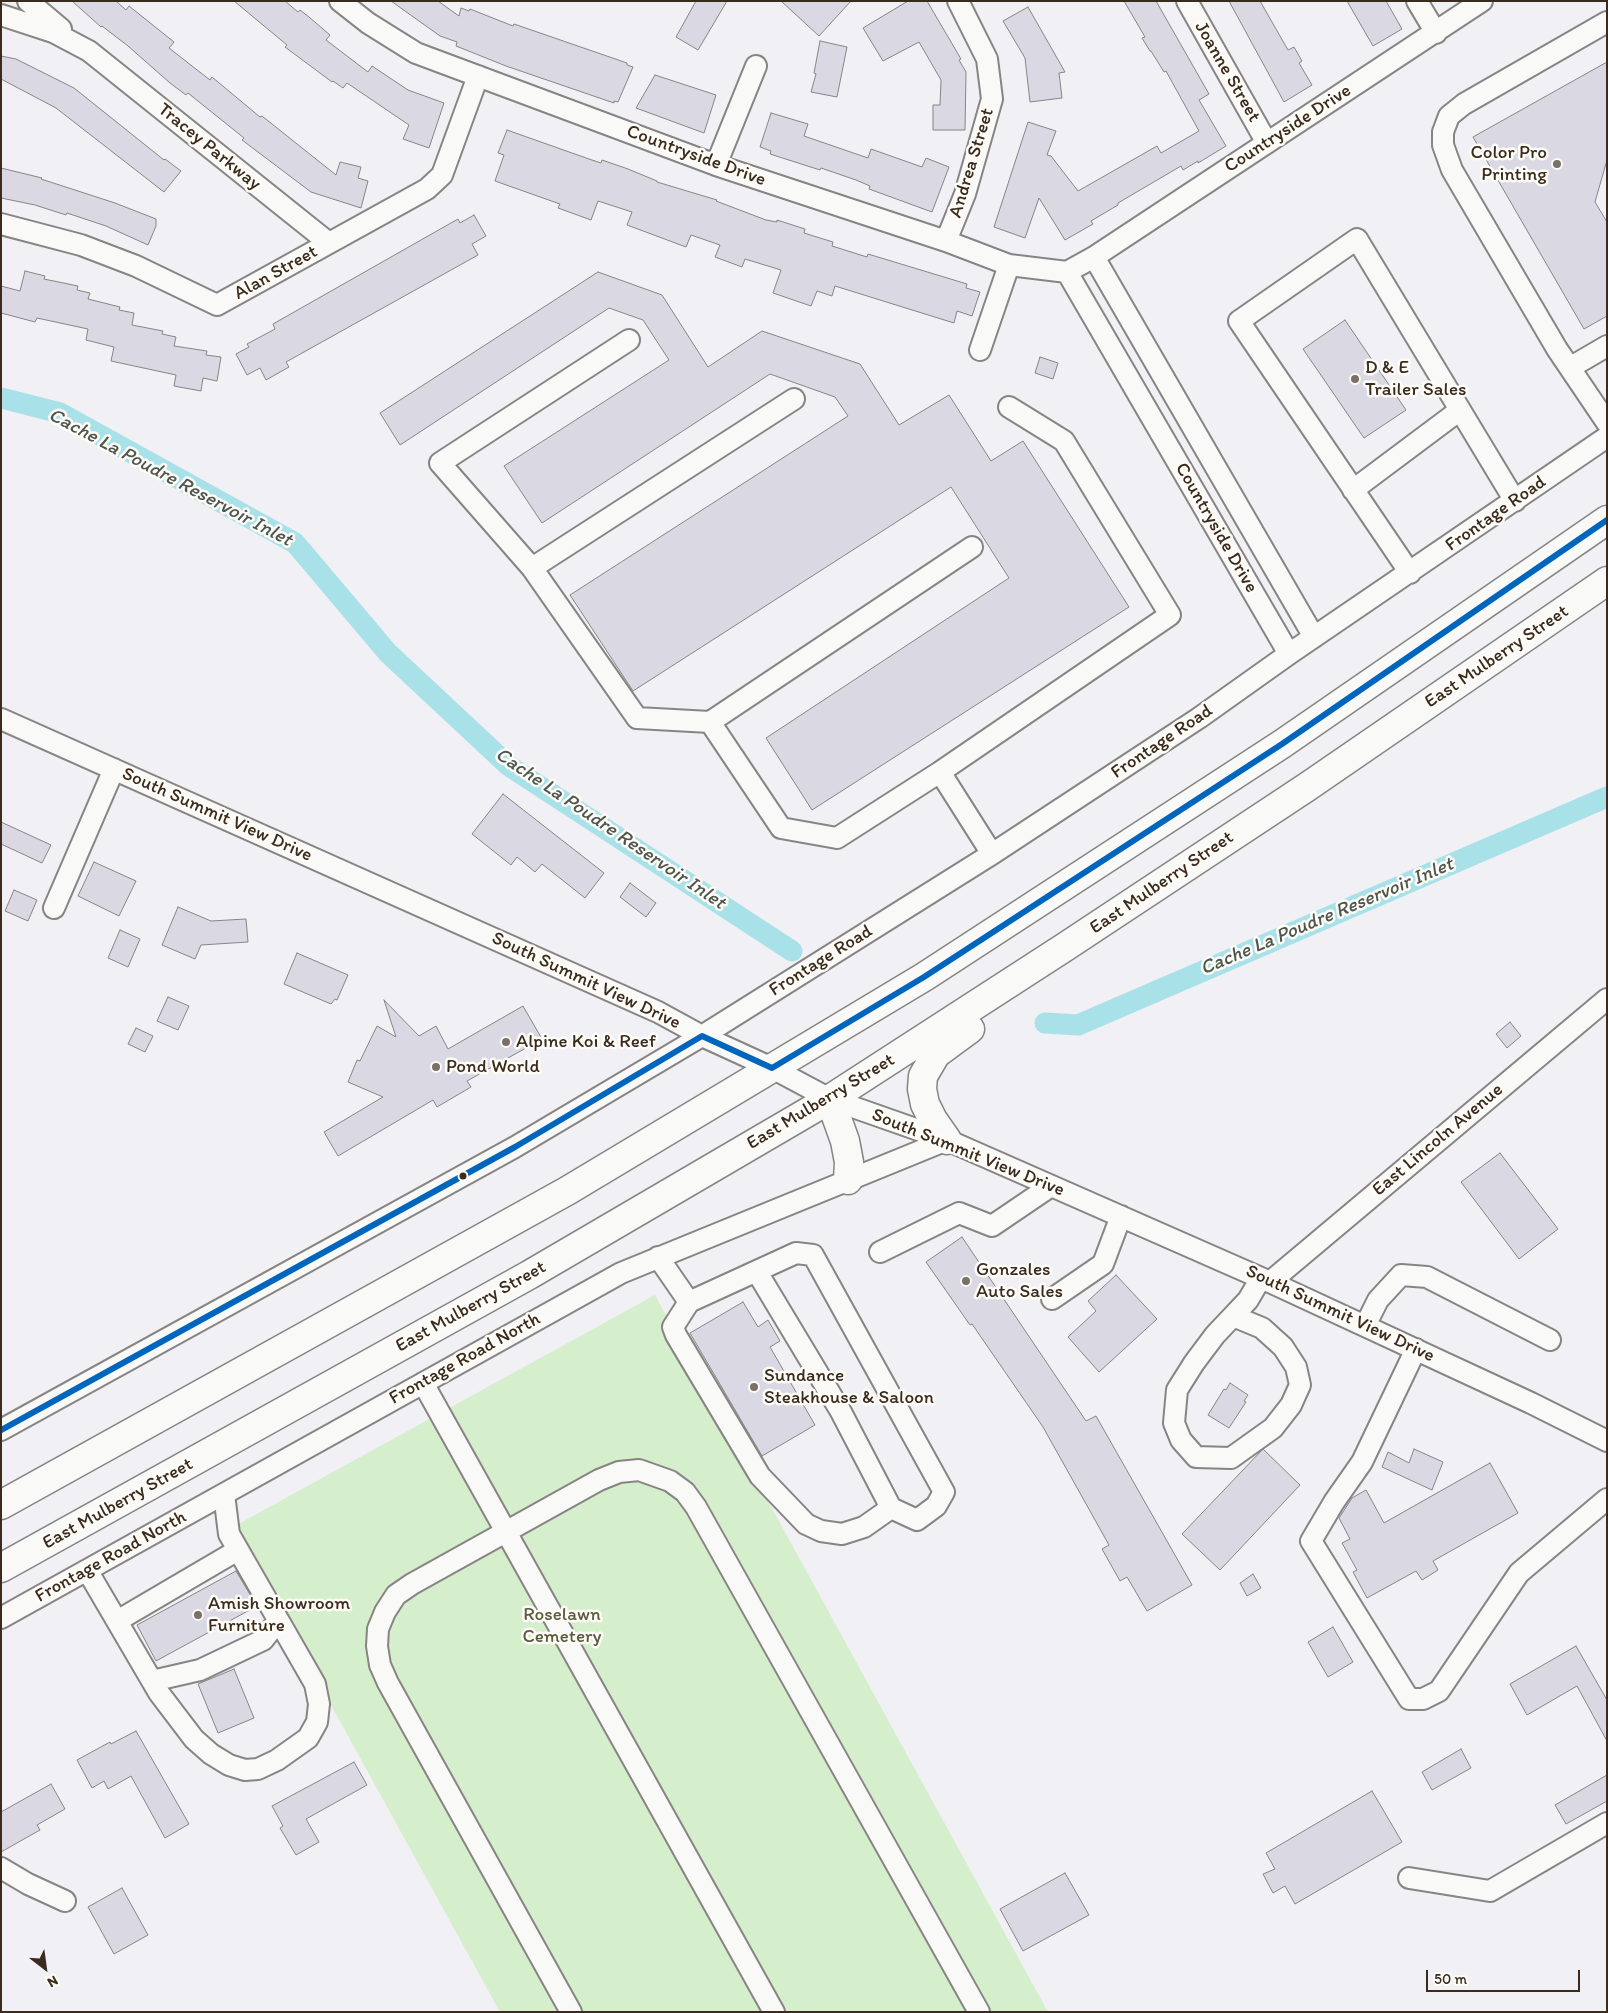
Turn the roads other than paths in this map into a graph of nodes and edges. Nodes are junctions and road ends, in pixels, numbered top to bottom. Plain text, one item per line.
1 (28, 1) edge
2 (340, 1) edge
3 (958, 1) edge
4 (1187, 1) edge
5 (1417, 1) edge
6 (1482, 1) edge
7 (1, 15) edge
8 (1607, 22) edge
9 (1436, 33) junction
10 (89, 51) junction
11 (756, 66) dead end
12 (478, 76) junction
13 (1267, 142) junction
14 (716, 166) junction
15 (1, 224) edge
16 (946, 241) junction
17 (329, 243) junction
18 (1094, 257) junction
19 (1009, 264) junction
20 (1067, 272) junction
21 (629, 340) dead end
22 (1607, 346) edge
23 (980, 350) dead end
24 (1570, 367) junction
25 (794, 399) dead end
26 (1009, 407) dead end
27 (1460, 410) junction
28 (1607, 423) edge
29 (1607, 437) edge
30 (1353, 490) junction
31 (1515, 501) junction
32 (1607, 509) edge
33 (1607, 520) edge
34 (972, 547) dead end
35 (532, 568) junction
36 (1537, 568) junction
37 (1410, 573) junction
38 (1607, 581) edge
39 (1607, 601) edge
40 (1314, 637) junction
41 (1289, 654) junction
42 (1499, 656) junction
43 (710, 722) junction
44 (4, 726) edge
45 (114, 769) junction
46 (940, 772) junction
47 (992, 854) junction
48 (54, 908) dead end
49 (1065, 947) junction
50 (1607, 999) edge
51 (702, 1036) junction
52 (772, 1068) junction
53 (830, 1099) junction
54 (947, 1140) junction
55 (848, 1180) junction
56 (1051, 1186) junction
57 (1121, 1216) junction
58 (880, 1252) dead end
59 (658, 1257) junction
60 (757, 1272) junction
61 (1266, 1280) junction
62 (1052, 1299) dead end
63 (689, 1302) junction
64 (1233, 1316) junction
65 (1365, 1326) junction
66 (1550, 1340) dead end
67 (1416, 1349) junction
68 (423, 1382) junction
69 (1, 1430) edge
70 (1607, 1441) edge
71 (224, 1494) junction
72 (1607, 1500) edge
73 (1, 1505) edge
74 (891, 1508) junction
75 (506, 1532) junction
76 (238, 1550) junction
77 (1, 1568) edge
78 (87, 1570) junction
79 (1, 1618) edge
80 (117, 1621) junction
81 (278, 1621) junction
82 (152, 1681) junction
83 (1607, 1822) edge
84 (1, 1868) edge
85 (1409, 1878) dead end
86 (65, 1901) dead end
87 (571, 2012) edge
88 (774, 2012) edge
89 (979, 2012) edge

1 - 10 street, Tracey Parkway
2 - 12 street, Countryside Drive
3 - 16 street, Andrea Street
4 - 13 street, Joanne Street
5 - 9 street
6 - 9 street, Countryside Drive
7 - 10 street, Tracey Parkway
8 - 24 street
9 - 13 street, Countryside Drive
10 - 17 street, Tracey Parkway
11 - 14 street
12 - 14 street, Countryside Drive
12 - 17 street, Alan Street
13 - 18 street, Countryside Drive
14 - 16 street, Countryside Drive
15 - 17 street, Alan Street
16 - 19 street, Countryside Drive
18 - 20 street, Countryside Drive
18 - 40 street, Countryside Drive
19 - 20 street, Countryside Drive
19 - 23 street
20 - 41 street, Countryside Drive
21 - 35 street
22 - 24 street
24 - 28 street
25 - 35 street
26 - 46 street
27 - 30 street
27 - 30 street
27 - 31 street
29 - 31 street, Frontage Road
30 - 37 street
31 - 37 street, Frontage Road
32 - 36 highway
33 - 36 highway
34 - 43 street
35 - 43 street
36 - 52 highway
37 - 40 street, Frontage Road
38 - 42 highway, East Mulberry Street
39 - 42 highway
40 - 41 street, Frontage Road
41 - 47 street, Frontage Road
42 - 49 highway, East Mulberry Street
43 - 46 street
44 - 45 street, South Summit View Drive
45 - 48 street
45 - 51 street, South Summit View Drive
46 - 47 street
47 - 51 street, Frontage Road
49 - 53 highway, East Mulberry Street
49 - 54 highway
50 - 61 street, East Lincoln Avenue
51 - 52 street, South Summit View Drive
51 - 69 street, Frontage Road
52 - 53 street, South Summit View Drive
52 - 73 highway
53 - 54 street, South Summit View Drive
53 - 55 highway
53 - 77 highway, East Mulberry Street
54 - 55 street, Frontage Road North
54 - 56 street, South Summit View Drive
55 - 59 street, Frontage Road North
56 - 57 street, South Summit View Drive
56 - 58 street
57 - 61 street, South Summit View Drive
57 - 62 street
59 - 63 street
59 - 68 street, Frontage Road North
60 - 63 street
60 - 74 street
60 - 74 street
61 - 64 street, East Lincoln Avenue
61 - 65 street, South Summit View Drive
63 - 74 street
64 - 64 street
65 - 66 street
65 - 67 street, South Summit View Drive
67 - 70 street, South Summit View Drive
67 - 72 street
68 - 71 street, Frontage Road North
68 - 75 street
71 - 76 street
71 - 78 street, Frontage Road North
75 - 87 street
75 - 88 street
75 - 89 street
76 - 80 street
76 - 81 street
78 - 79 street, Frontage Road North
78 - 80 street
80 - 82 street
81 - 82 street
81 - 82 street
83 - 85 street
84 - 86 street

